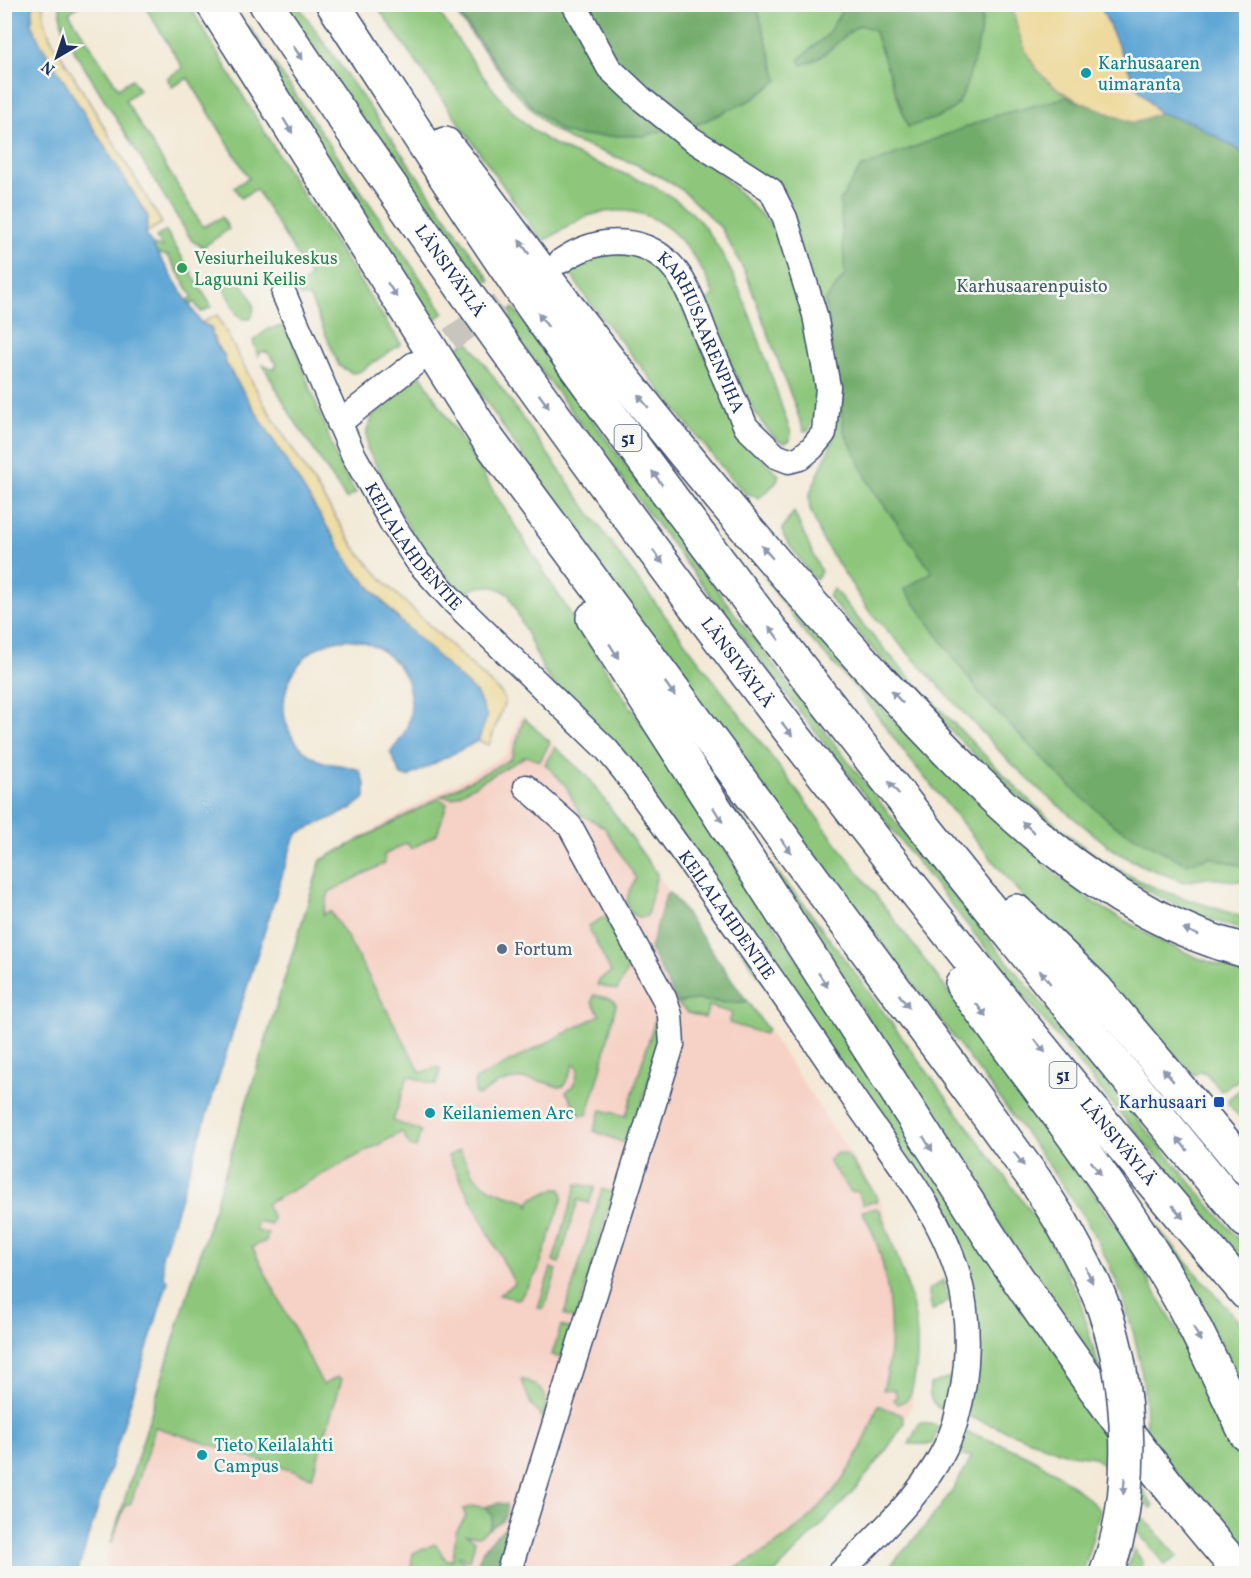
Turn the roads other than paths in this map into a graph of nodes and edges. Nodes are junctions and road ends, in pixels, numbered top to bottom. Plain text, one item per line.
1 (213, 4) edge
2 (266, 4) edge
3 (574, 4) edge
4 (340, 15) edge
5 (561, 261) dead end
6 (284, 294) dead end
7 (414, 364) tunnel mouth
8 (339, 423) junction
9 (487, 438) junction
10 (526, 787) dead end
11 (930, 833) junction
12 (884, 853) junction
13 (1246, 951) edge
14 (1246, 1168) edge
15 (1246, 1221) edge
16 (1246, 1293) edge
17 (1246, 1434) edge
18 (508, 1574) edge
19 (839, 1574) edge
20 (1106, 1574) edge
21 (1242, 1574) edge

1 -> 9 highway
2 -> 12 highway, LÄNSIVÄYLÄ / 51
3 - 5 street, KARHUSAARENPIHA
11 -> 4 highway, 51
13 -> 4 highway
6 - 8 street, KEILALAHDENTIE
7 - 8 street
8 - 19 street, KEILALAHDENTIE
9 -> 20 highway, bridge
9 -> 21 highway
10 - 18 street
14 -> 11 highway
15 -> 11 highway, 51
12 -> 16 highway, LÄNSIVÄYLÄ / 51
12 -> 17 highway

